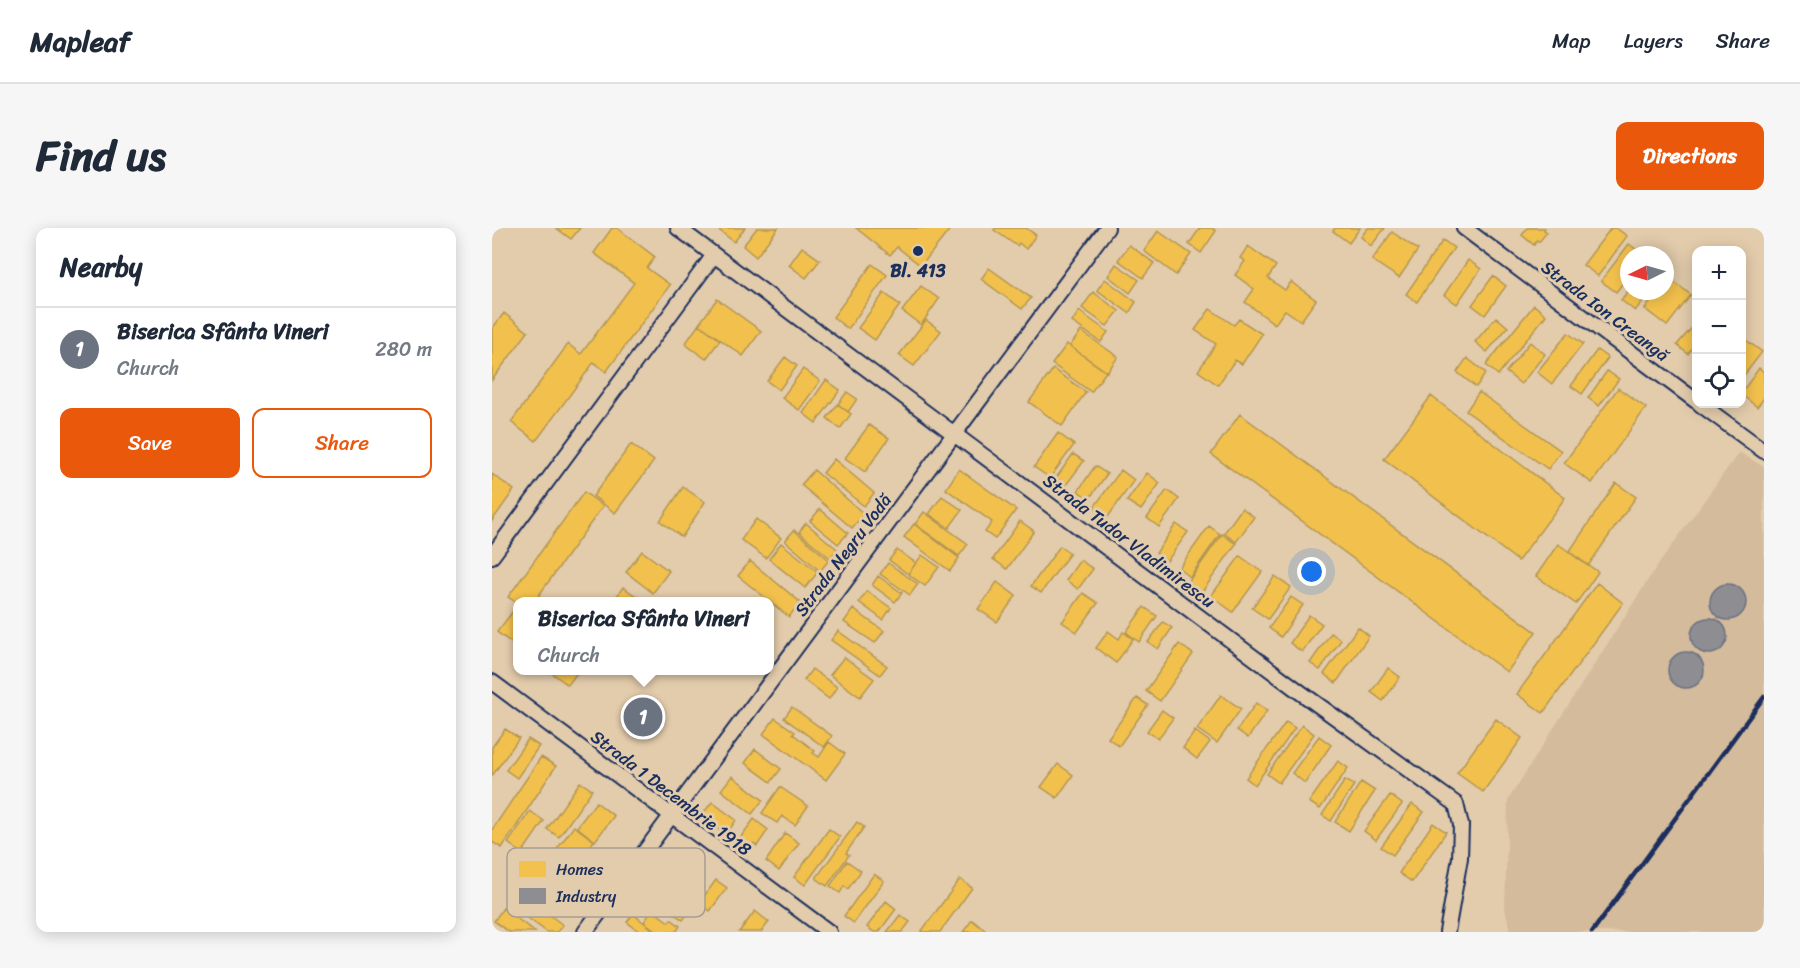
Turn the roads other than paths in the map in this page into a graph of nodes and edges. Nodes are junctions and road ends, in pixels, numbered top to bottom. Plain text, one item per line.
1 (678, 228) edge
2 (1107, 228) edge
3 (1464, 228) edge
4 (714, 255) junction
5 (1692, 398) edge
6 (1705, 408) edge
7 (956, 434) junction
8 (1764, 451) edge
9 (492, 556) edge
10 (492, 682) edge
11 (671, 815) junction
12 (647, 848) edge
13 (596, 917) edge
14 (585, 932) edge
15 (829, 932) edge
16 (1447, 932) edge

1 - 4 street, Strada Tudor Vladimirescu
2 - 7 street, Strada Negru Vodă
3 - 5 street, Strada Ion Creangă
4 - 7 street, Strada Tudor Vladimirescu
4 - 9 street
6 - 8 street
7 - 11 street, Strada Negru Vodă
7 - 16 street, Strada Tudor Vladimirescu
10 - 11 street, Strada 1 Decembrie 1918
11 - 12 street, Strada Negru Vodă
11 - 15 street, Strada 1 Decembrie 1918
13 - 14 street, Strada Negru Vodă

